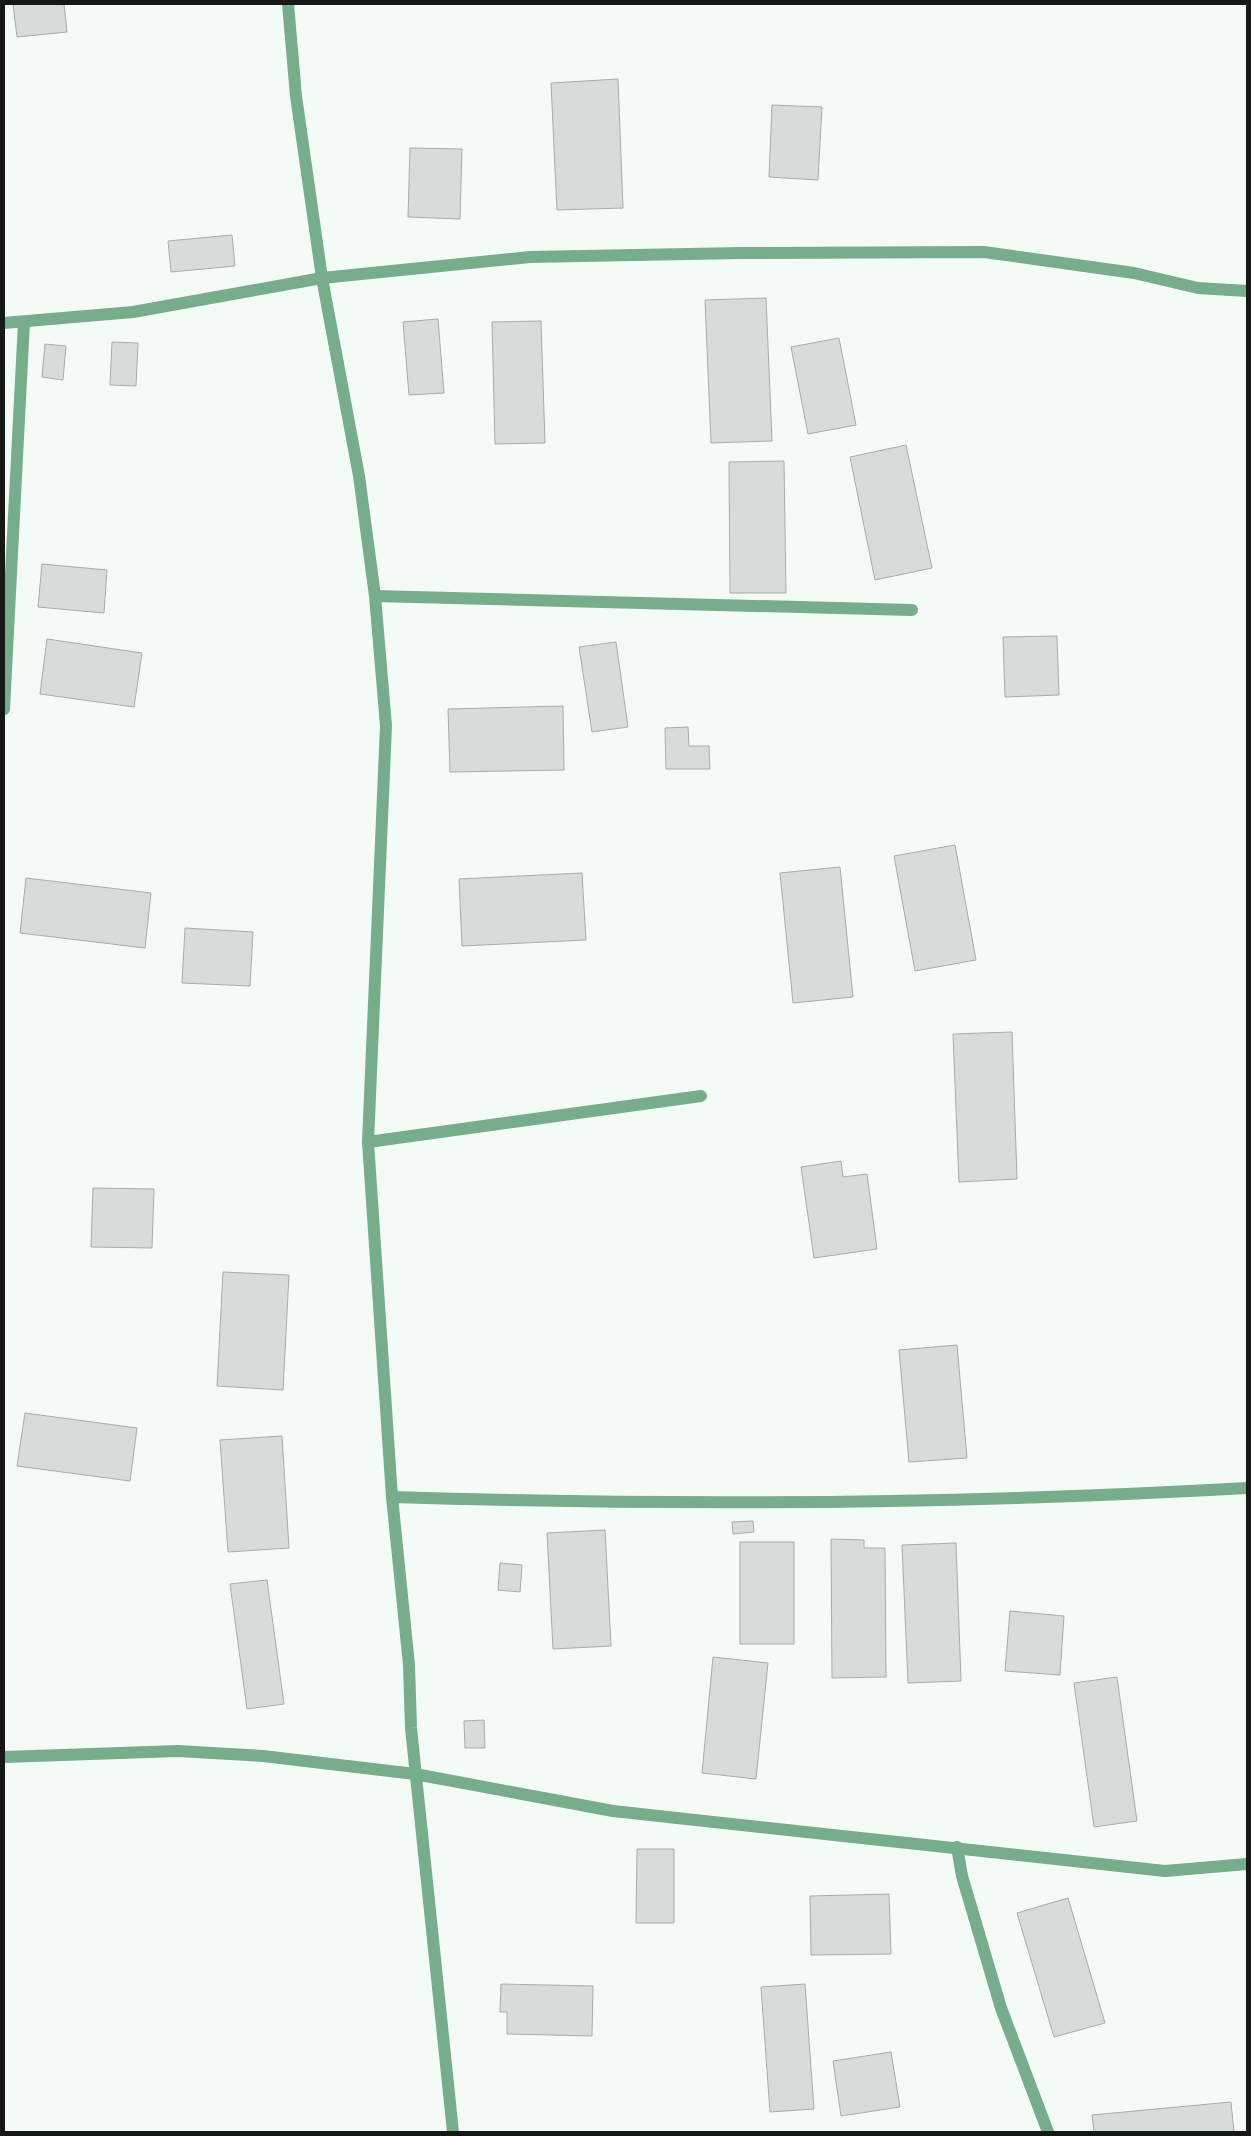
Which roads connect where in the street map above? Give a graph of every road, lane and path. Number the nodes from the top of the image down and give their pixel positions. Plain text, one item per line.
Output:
1 (288, 4) edge
2 (322, 278) junction
3 (1247, 291) edge
4 (24, 322) junction
5 (4, 323) edge
6 (376, 596) junction
7 (912, 610) dead end
8 (4, 708) edge
9 (701, 1096) dead end
10 (368, 1142) junction
11 (1247, 1488) edge
12 (392, 1497) junction
13 (4, 1757) edge
14 (415, 1774) junction
15 (957, 1847) junction
16 (1247, 1864) edge
17 (453, 2132) edge
18 (1048, 2132) edge

1 - 2 street
2 - 3 street
2 - 4 street
2 - 6 street
4 - 5 street
4 - 8 street
6 - 7 street
6 - 10 street
9 - 10 street
10 - 12 street
11 - 12 street
12 - 14 street
13 - 14 street
14 - 15 street
14 - 17 street
15 - 16 street
15 - 18 street

